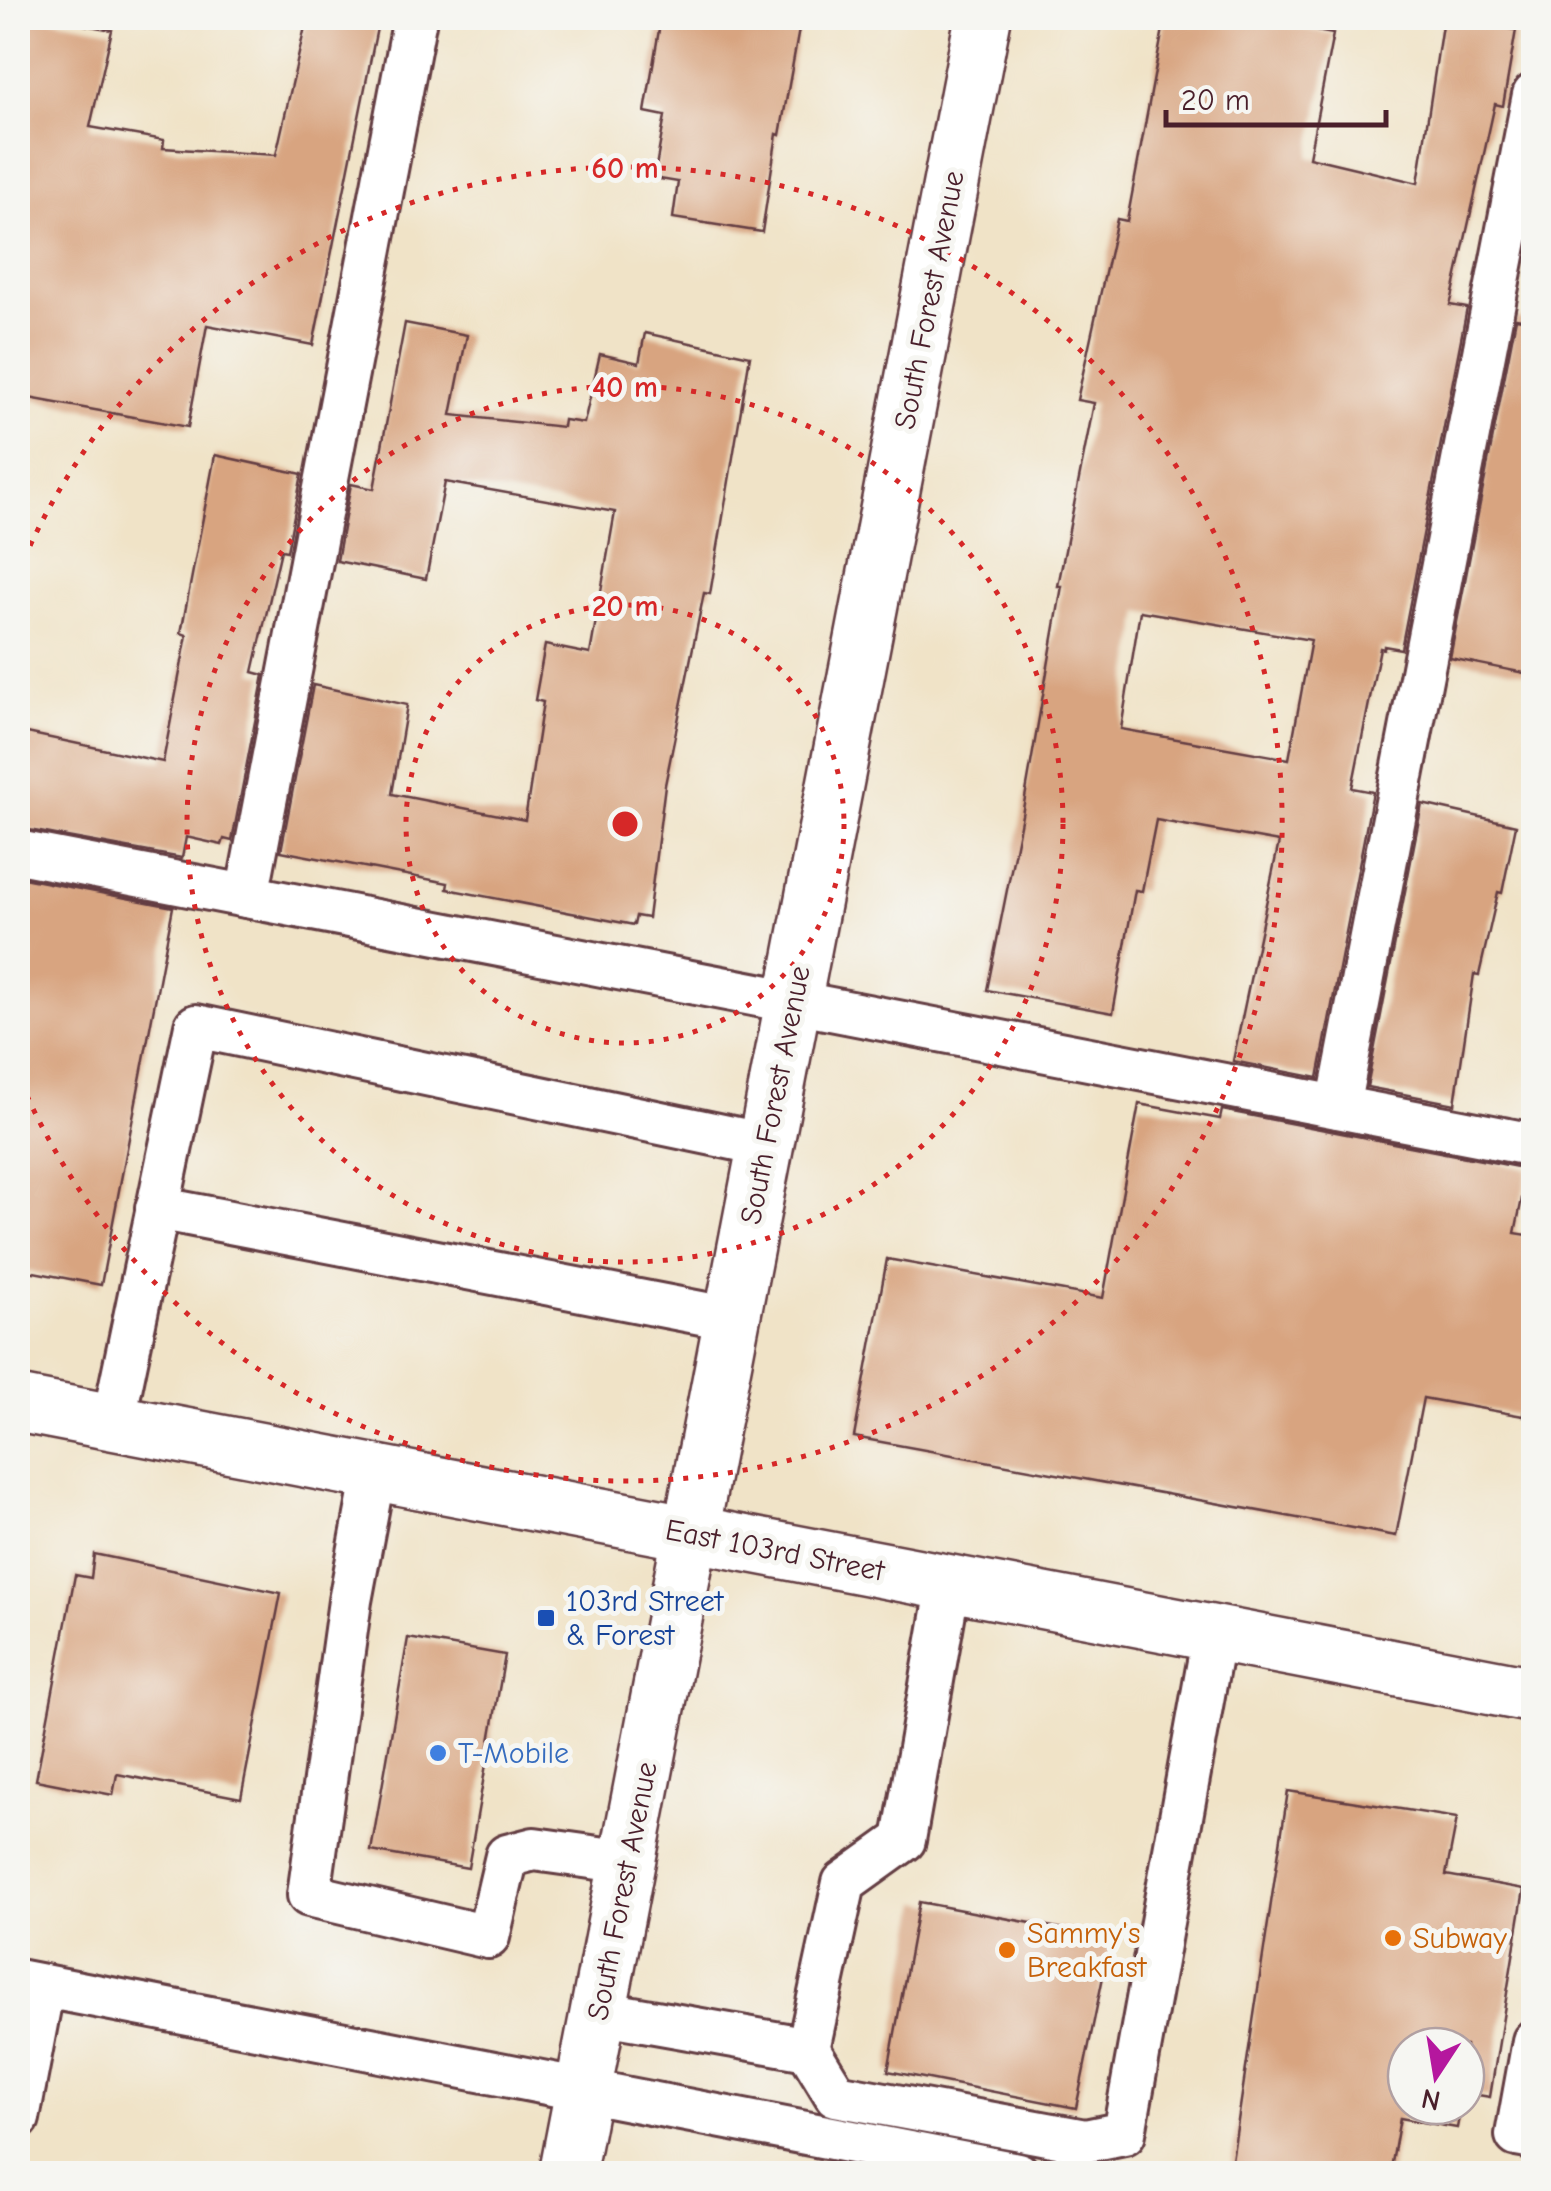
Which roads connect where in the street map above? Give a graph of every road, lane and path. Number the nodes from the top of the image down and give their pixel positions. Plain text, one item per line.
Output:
1 (414, 18) edge
2 (983, 18) edge
3 (1534, 95) edge
4 (18, 852) edge
5 (247, 896) junction
6 (793, 1002) junction
7 (1338, 1107) junction
8 (766, 1145) junction
9 (1534, 1145) edge
10 (157, 1208) junction
11 (732, 1319) junction
12 (18, 1404) edge
13 (112, 1422) junction
14 (374, 1473) junction
15 (691, 1534) junction
16 (949, 1583) junction
17 (1214, 1634) junction
18 (1534, 1695) edge
19 (627, 1862) junction
20 (30, 1984) edge
21 (599, 2012) junction
22 (1534, 2041) edge
23 (808, 2050) junction
24 (583, 2090) junction
25 (18, 2118) edge
26 (1534, 2138) edge
27 (567, 2174) edge
28 (1018, 2174) edge

1 - 5 lane
2 - 6 street, South Forest Avenue
3 - 7 lane
4 - 5 lane
5 - 6 lane
6 - 7 lane
6 - 8 street, South Forest Avenue
7 - 9 lane
8 - 10 lane
8 - 11 street, South Forest Avenue
10 - 11 lane
10 - 13 lane
11 - 15 street, South Forest Avenue
12 - 13 street, East 103rd Street
13 - 14 street, East 103rd Street
14 - 15 street, East 103rd Street
14 - 19 lane
15 - 16 street, East 103rd Street
15 - 19 street, South Forest Avenue
16 - 17 street, East 103rd Street
16 - 23 lane
17 - 18 street, East 103rd Street
17 - 23 lane
19 - 21 street, South Forest Avenue
20 - 24 lane
20 - 25 lane
21 - 23 lane
21 - 24 street, South Forest Avenue
22 - 26 lane
24 - 27 street, South Forest Avenue
24 - 28 lane

